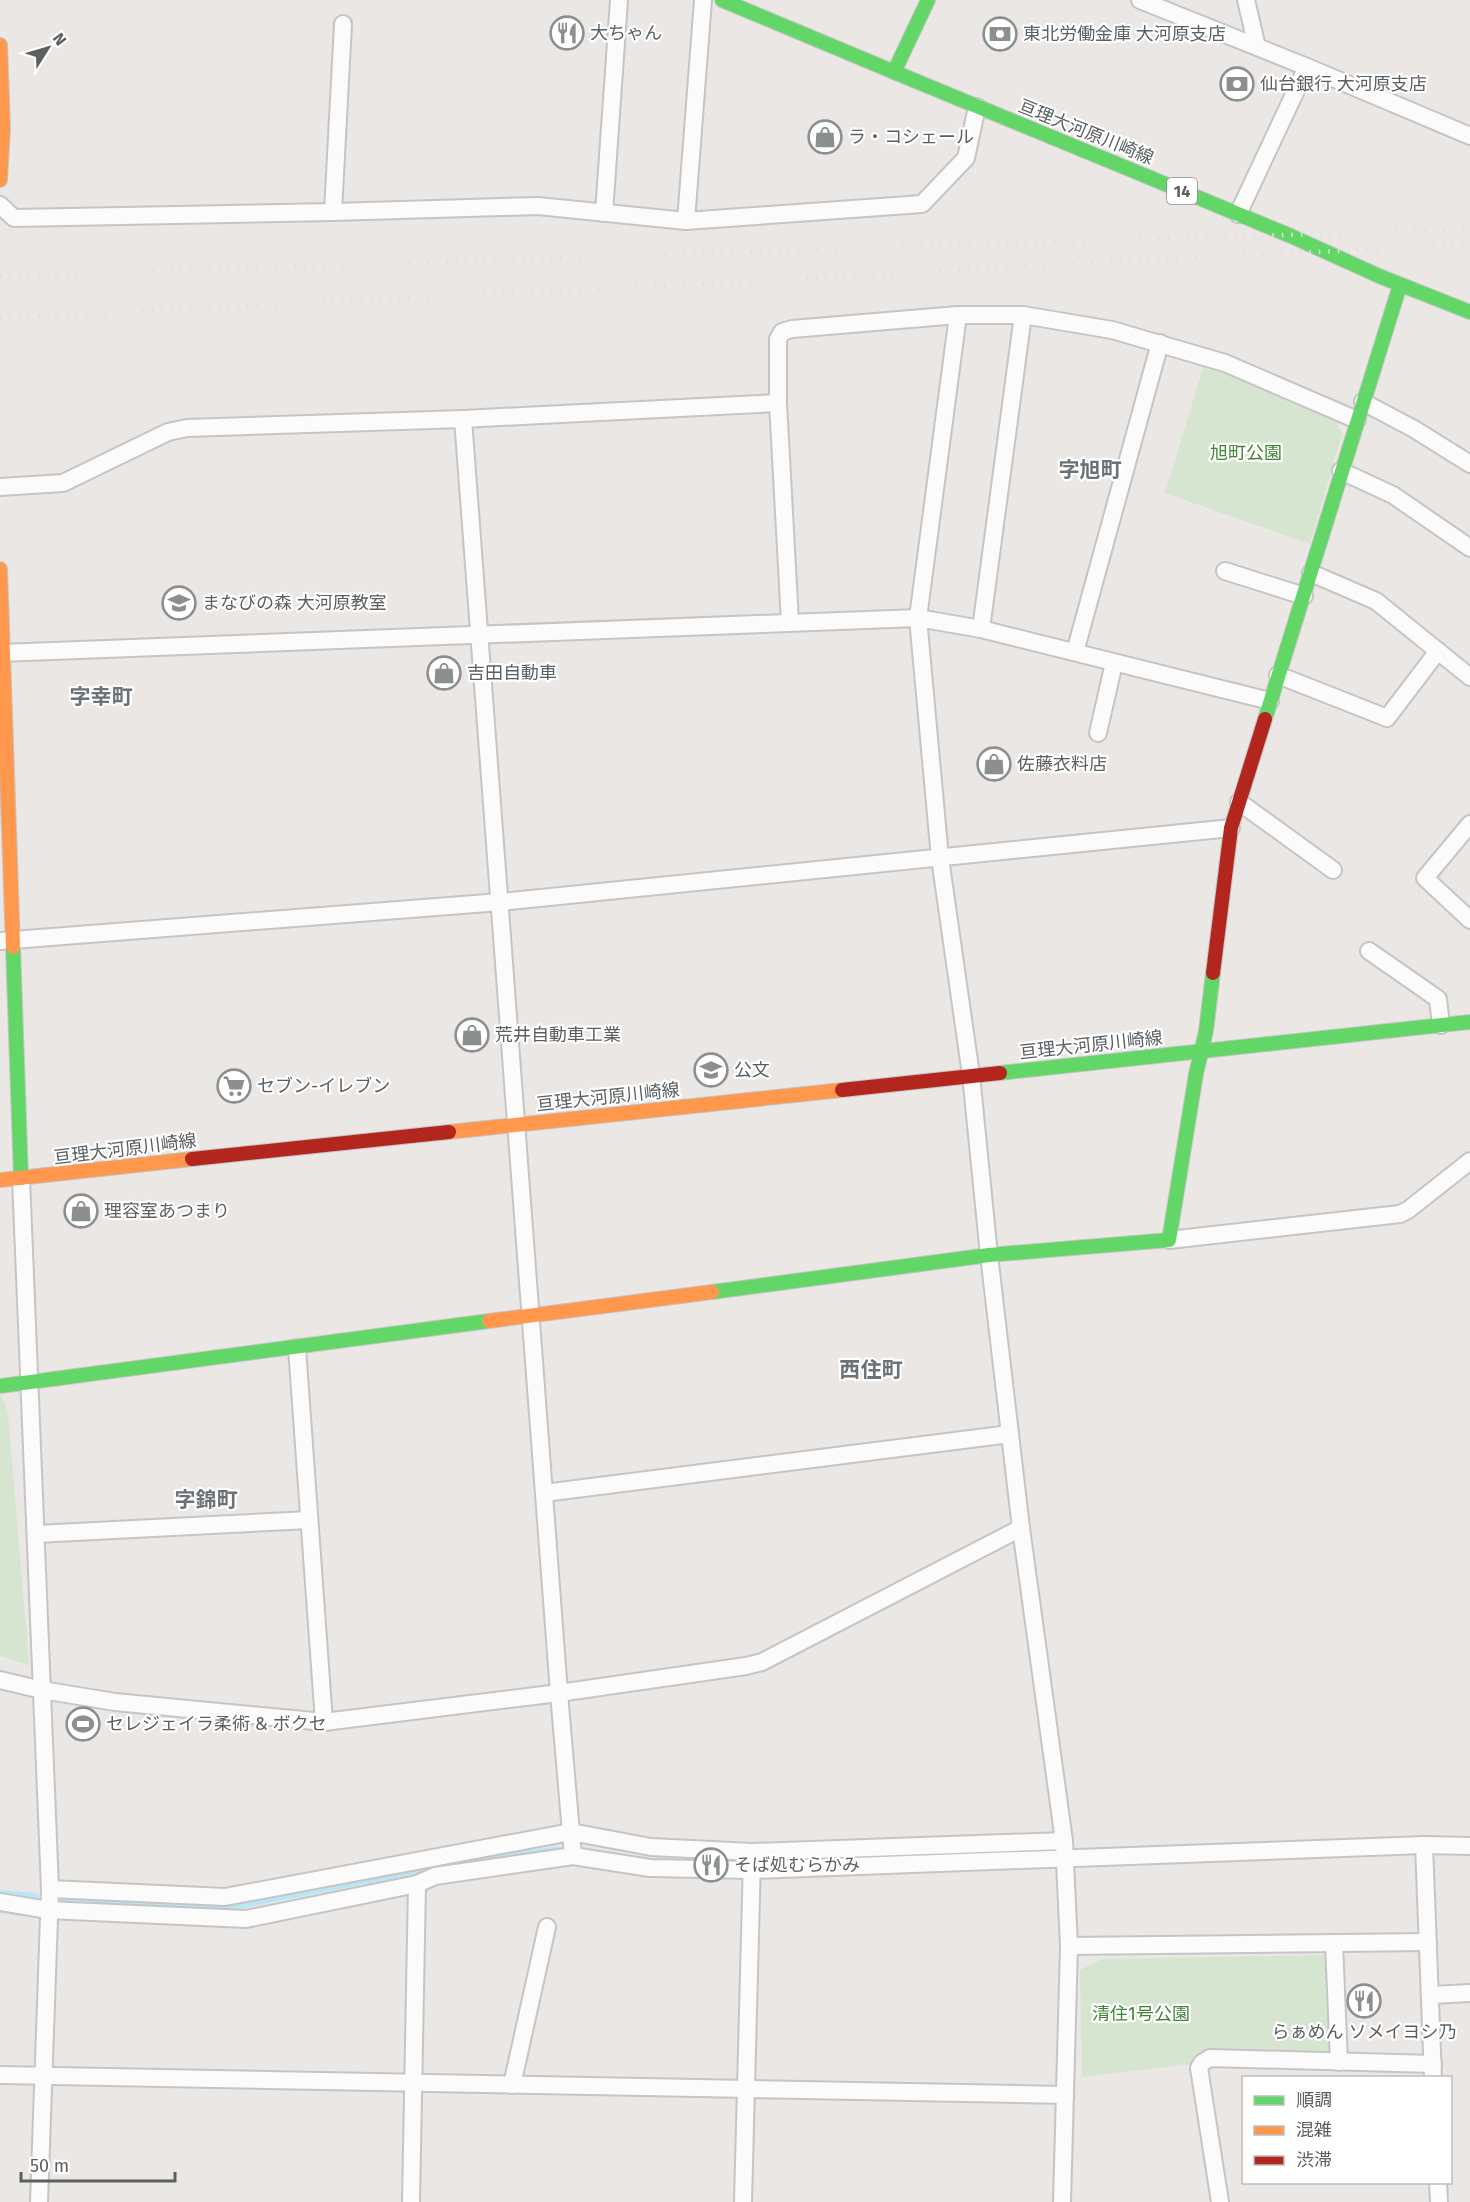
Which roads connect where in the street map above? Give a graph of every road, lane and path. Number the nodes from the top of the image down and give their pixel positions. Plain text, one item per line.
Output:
1 (619, 0) edge
2 (703, 0) edge
3 (722, 0) edge
4 (928, 0) edge
5 (1140, 0) edge
6 (1246, 0) edge
7 (343, 24) dead end
8 (0, 45) edge
9 (1257, 47) junction
10 (1307, 67) junction
11 (894, 72) junction
12 (1, 84) edge
13 (977, 107) junction
14 (1470, 136) edge
15 (0, 180) edge
16 (0, 205) edge
17 (333, 212) junction
18 (604, 213) junction
19 (1238, 214) junction
20 (686, 221) junction
21 (1400, 285) junction
22 (1470, 312) edge
23 (958, 315) junction
24 (1023, 315) junction
25 (1160, 343) junction
26 (1363, 402) junction
27 (778, 404) junction
28 (463, 419) junction
29 (1357, 420) junction
30 (1470, 464) edge
31 (1341, 471) junction
32 (0, 487) edge
33 (1470, 548) edge
34 (0, 569) edge
35 (1225, 571) dead end
36 (1311, 573) junction
37 (1304, 596) junction
38 (918, 618) junction
39 (790, 622) junction
40 (981, 629) junction
41 (479, 634) junction
42 (1438, 651) junction
43 (1075, 652) junction
44 (2, 653) edge
45 (1114, 663) junction
46 (1278, 675) junction
47 (1470, 677) edge
48 (1270, 701) junction
49 (1098, 734) dead end
50 (1239, 802) junction
51 (1470, 824) edge
52 (1231, 828) junction
53 (940, 858) junction
54 (1333, 870) dead end
55 (500, 902) junction
56 (1470, 920) edge
57 (7, 941) edge
58 (1369, 951) dead end
59 (1470, 1022) edge
60 (1441, 1025) junction
61 (1201, 1052) junction
62 (970, 1075) junction
63 (518, 1125) junction
64 (1470, 1161) edge
65 (21, 1178) junction
66 (0, 1180) edge
67 (1169, 1240) junction
68 (988, 1255) junction
69 (530, 1316) junction
70 (297, 1348) junction
71 (31, 1384) junction
72 (0, 1386) edge
73 (1010, 1434) junction
74 (544, 1493) junction
75 (309, 1520) junction
76 (1021, 1528) junction
77 (36, 1534) junction
78 (0, 1680) edge
79 (42, 1690) junction
80 (559, 1693) junction
81 (324, 1722) junction
82 (571, 1832) junction
83 (1064, 1841) junction
84 (1424, 1845) junction
85 (1470, 1846) edge
86 (753, 1852) junction
87 (573, 1856) junction
88 (1065, 1860) junction
89 (752, 1870) junction
90 (417, 1884) junction
91 (50, 1888) junction
92 (0, 1902) edge
93 (48, 1910) junction
94 (547, 1927) dead end
95 (1428, 1942) junction
96 (1334, 1943) junction
97 (1069, 1946) junction
98 (1470, 1993) edge
99 (1431, 1995) junction
100 (1339, 2062) junction
101 (1433, 2071) edge
102 (0, 2075) edge
103 (43, 2076) junction
104 (413, 2083) junction
105 (512, 2085) junction
106 (746, 2089) junction
107 (1065, 2095) junction
108 (1438, 2184) edge
109 (39, 2202) edge
110 (411, 2202) edge
111 (743, 2202) edge
112 (1062, 2202) edge
113 (1220, 2202) edge
114 (1439, 2202) edge

1 - 18 street
2 - 20 street
3 - 11 street, 亘理大河原川崎線
4 - 11 street
5 - 9 street
6 - 9 street
7 - 17 street
8 - 12 street
9 - 10 street
10 - 14 street
10 - 19 street
11 - 13 street, 亘理大河原川崎線 / 14
12 - 15 street
13 - 19 street, 亘理大河原川崎線 / 14
13 - 20 street
16 - 17 street
17 - 18 street
18 - 20 street
19 - 21 street, 亘理大河原川崎線 / 14
21 - 22 street, 亘理大河原川崎線 / 14
21 - 26 street
23 - 24 street
23 - 27 street
23 - 38 street
24 - 25 street
24 - 40 street
25 - 29 street
25 - 43 street
26 - 29 street
26 - 30 street
27 - 28 street
27 - 39 street
28 - 32 street
28 - 41 street
29 - 31 street
31 - 33 street
31 - 36 street
34 - 44 street
35 - 37 street
36 - 37 street
36 - 42 street
37 - 46 street
38 - 39 street
38 - 40 street
38 - 53 street
39 - 41 street
40 - 43 street
41 - 44 street
41 - 55 street
42 - 46 street
42 - 47 street
43 - 45 street
44 - 57 street
45 - 48 street
45 - 49 street
46 - 48 street
48 - 50 street
50 - 52 street
50 - 54 street
51 - 56 street
52 - 53 street
52 - 61 street
53 - 55 street
53 - 62 street
55 - 57 street
55 - 63 street
57 - 65 street
58 - 60 street
59 - 60 street, 亘理大河原川崎線
60 - 61 street, 亘理大河原川崎線
61 - 62 street, 亘理大河原川崎線
61 - 67 street
62 - 63 street, 亘理大河原川崎線
62 - 68 street
63 - 65 street, 亘理大河原川崎線
63 - 69 street
64 - 67 street
65 - 66 street, 亘理大河原川崎線
65 - 71 street
67 - 68 street
68 - 69 street
68 - 73 street
69 - 70 street
69 - 74 street
70 - 71 street
70 - 75 street
71 - 72 street
71 - 77 street
73 - 74 street
73 - 76 street
74 - 80 street
75 - 77 street
75 - 81 street
76 - 80 street
76 - 83 street
77 - 79 street
78 - 79 street
79 - 81 street
79 - 91 street
80 - 81 street
80 - 82 street
82 - 86 street
82 - 87 street
82 - 91 street
83 - 86 street
83 - 88 street
84 - 85 street
84 - 88 street
84 - 95 street
86 - 89 street
87 - 89 street
87 - 90 street
88 - 89 street
88 - 97 street
89 - 106 street
90 - 93 street
90 - 104 street
91 - 93 street
92 - 93 street
93 - 103 street
94 - 105 street
95 - 96 street
95 - 99 street
96 - 97 street
96 - 100 street
97 - 107 street
98 - 99 street
99 - 101 street
100 - 101 street
100 - 113 street
102 - 103 street
103 - 104 street
103 - 109 street
104 - 105 street
104 - 110 street
105 - 106 street
106 - 107 street
106 - 111 street
107 - 112 street
108 - 114 street

